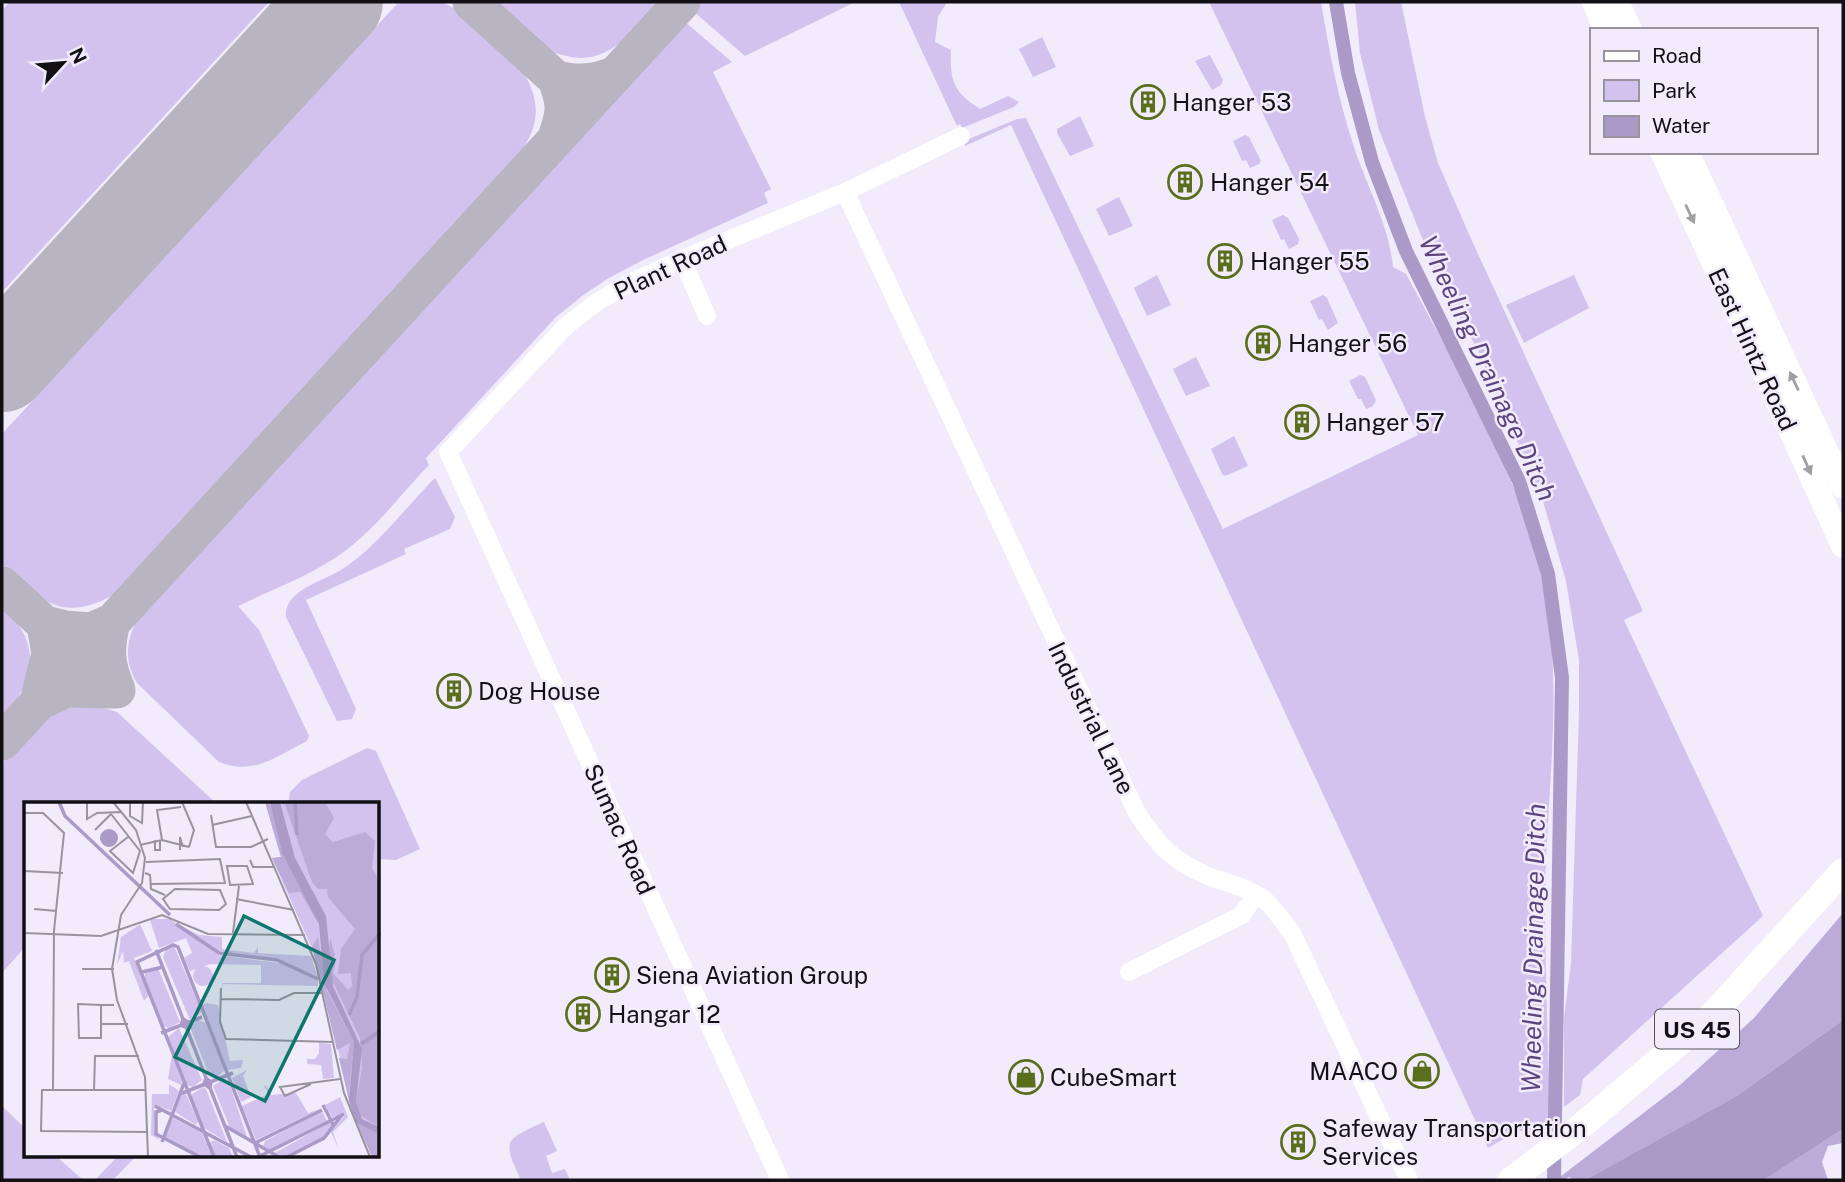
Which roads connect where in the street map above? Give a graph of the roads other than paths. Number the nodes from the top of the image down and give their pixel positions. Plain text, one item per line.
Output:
1 (1594, 2) edge
2 (1617, 2) edge
3 (1605, 28) edge
4 (1629, 28) edge
5 (961, 136) dead end
6 (1663, 154) edge
7 (1688, 154) edge
8 (845, 192) junction
9 (682, 259) junction
10 (707, 316) dead end
11 (460, 476) joint
12 (1843, 487) edge
13 (1843, 546) edge
14 (1843, 871) edge
15 (1255, 895) junction
16 (1129, 972) dead end
17 (1521, 1173) edge
18 (780, 1180) edge
19 (1409, 1180) edge

1 - 3 main road
2 - 4 main road
5 - 8 street, Plant Road
6 -> 13 main road, East Hintz Road
12 -> 7 main road, East Hintz Road
8 - 9 street, Plant Road
8 - 15 street, Industrial Lane
9 - 10 street
9 - 11 street, Plant Road
11 - 18 street, Sumac Road
14 - 17 main road, US 45
15 - 16 street
15 - 19 street, Industrial Lane

